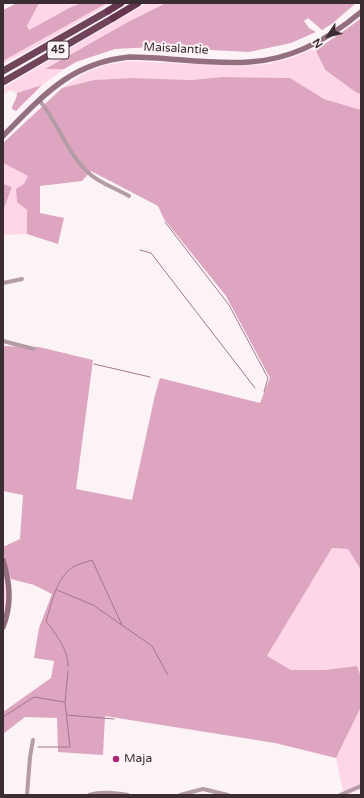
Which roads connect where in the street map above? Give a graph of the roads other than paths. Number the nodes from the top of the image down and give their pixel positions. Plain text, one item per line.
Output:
1 (121, 3) edge
2 (138, 3) edge
3 (361, 12) edge
4 (3, 72) edge
5 (3, 82) edge
6 (40, 100) junction
7 (3, 136) edge
8 (129, 196) dead end
9 (22, 279) dead end
10 (3, 283) edge
11 (3, 341) edge
12 (34, 349) dead end
13 (3, 560) edge
14 (3, 627) edge
15 (33, 740) dead end
16 (361, 786) edge
17 (27, 795) edge
18 (89, 795) edge
19 (128, 795) edge
20 (180, 795) edge
21 (228, 795) edge
22 (340, 795) edge

1 - 4 highway, 45
2 - 5 highway, 45
3 - 6 main road, Maisalantie
6 - 7 main road, Maisalantie
6 - 8 street
9 - 10 street
11 - 12 street
13 - 14 main road
15 - 17 street
16 - 22 street
18 - 19 street
20 - 21 street

